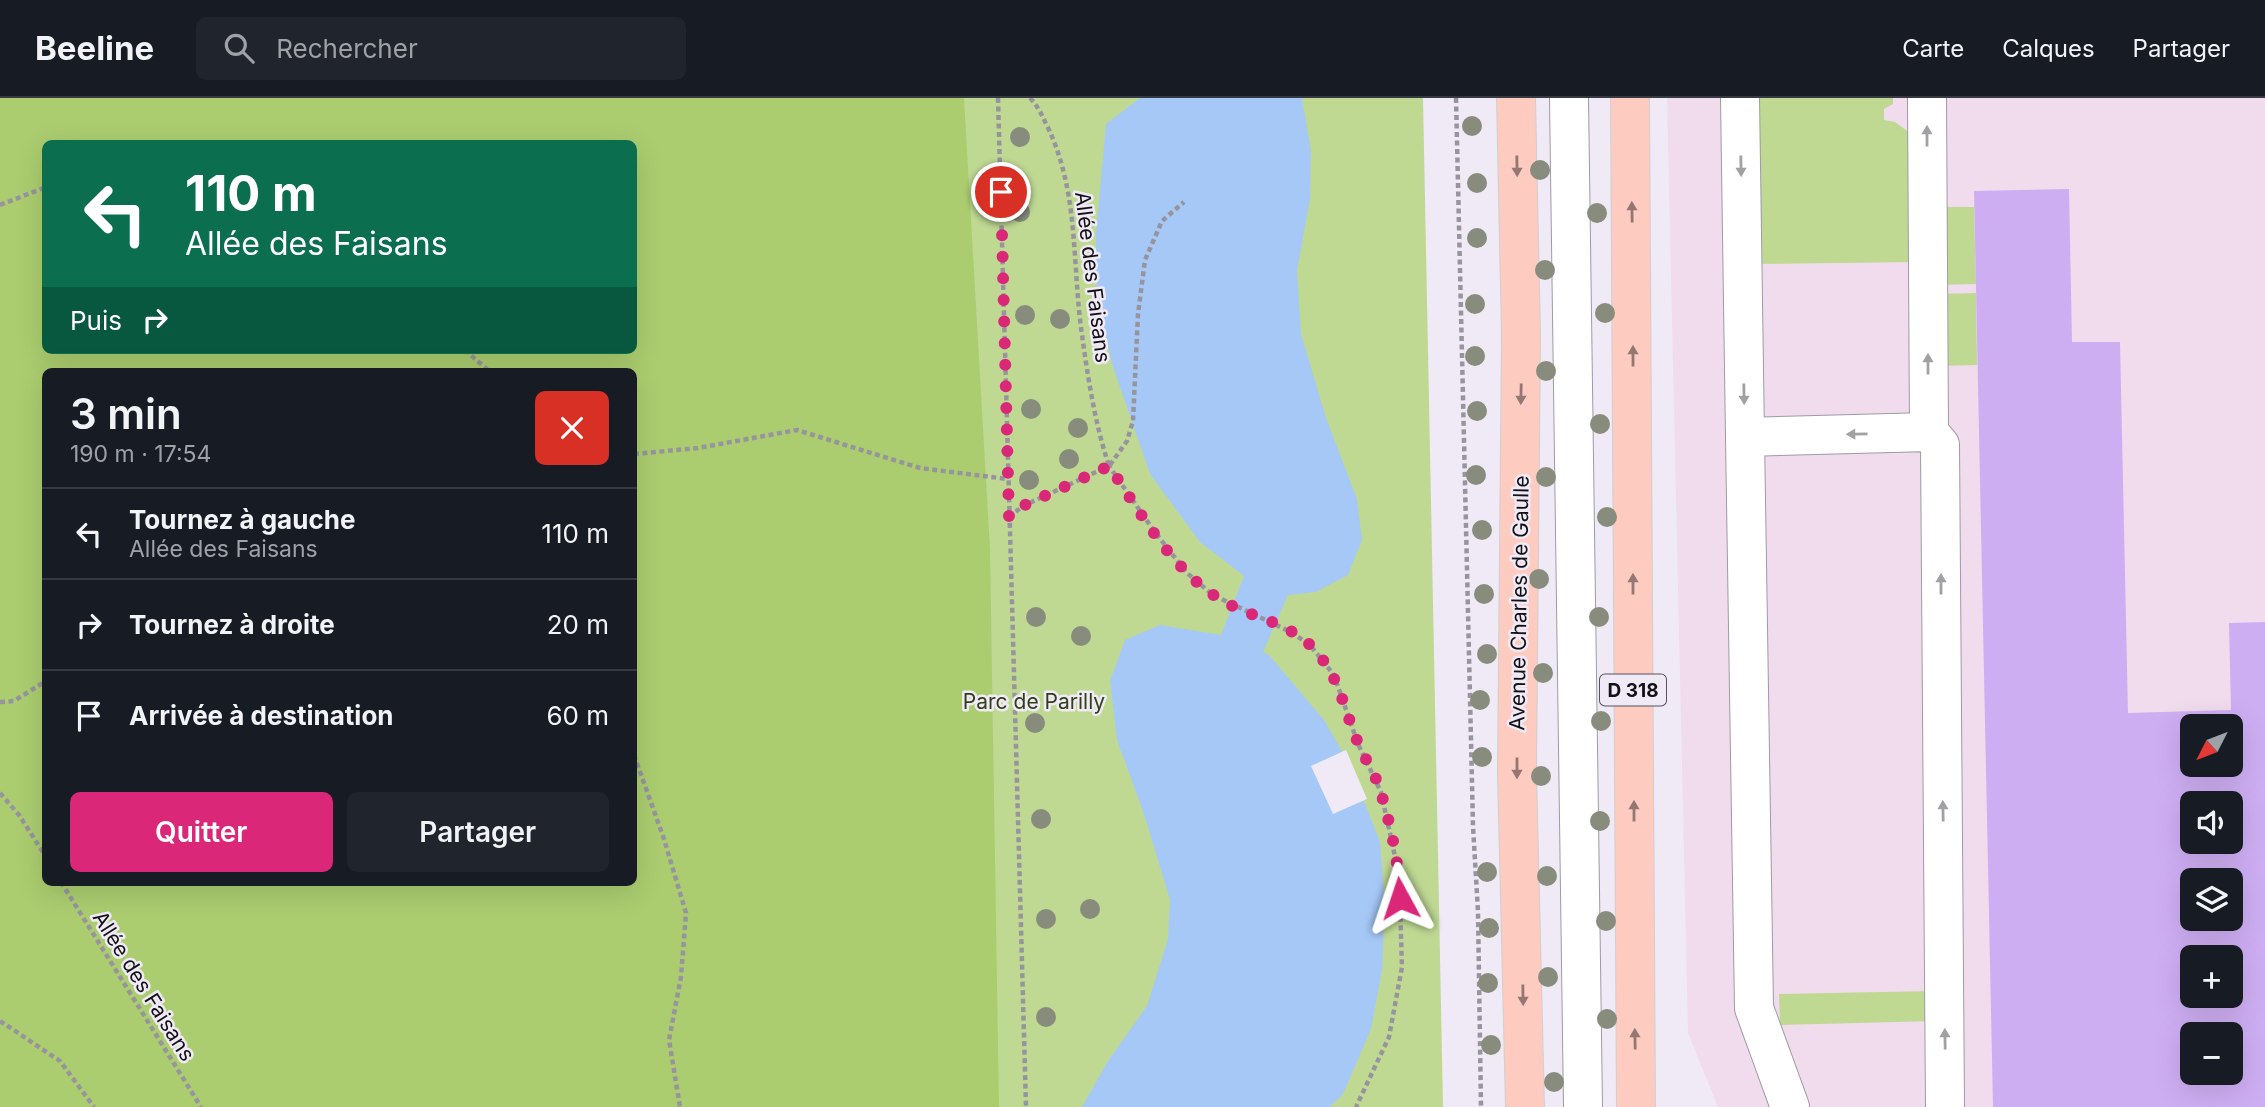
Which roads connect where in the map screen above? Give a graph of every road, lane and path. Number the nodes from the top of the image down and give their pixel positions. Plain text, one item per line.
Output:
1 (998, 98) edge
2 (1030, 98) edge
3 (1456, 98) edge
4 (1516, 98) edge
5 (1569, 98) edge
6 (1630, 98) edge
7 (1740, 98) edge
8 (1927, 98) edge
9 (42, 189) edge
10 (1184, 202) dead end
11 (0, 205) edge
12 (470, 354) edge
13 (486, 368) edge
14 (1929, 432) junction
15 (1745, 437) junction
16 (637, 454) edge
17 (1109, 466) junction
18 (1007, 480) junction
19 (1009, 517) junction
20 (42, 684) edge
21 (0, 702) edge
22 (637, 763) edge
23 (0, 793) edge
24 (42, 852) edge
25 (63, 886) edge
26 (0, 1021) edge
27 (94, 1107) edge
28 (201, 1107) edge
29 (680, 1107) edge
30 (1026, 1107) edge
31 (1356, 1107) edge
32 (1481, 1107) edge
33 (1525, 1107) edge
34 (1583, 1107) edge
35 (1636, 1107) edge
36 (1790, 1107) edge
37 (1945, 1107) edge

1 - 18 path
2 - 17 path, Allée des Faisans
3 - 32 path
4 -> 33 main road, Avenue Charles de Gaulle
5 - 34 lane
35 -> 6 main road, D 318
7 -> 15 lane
14 -> 8 lane
9 - 11 path
10 - 17 path
12 - 13 path
14 -> 15 lane
37 -> 14 lane
15 - 36 lane
16 - 18 path
17 - 19 path
17 - 31 path, Allée des Faisans
18 - 19 path
19 - 30 path
20 - 21 path
22 - 29 path
23 - 24 path
25 - 28 path, Allée des Faisans
26 - 27 path

